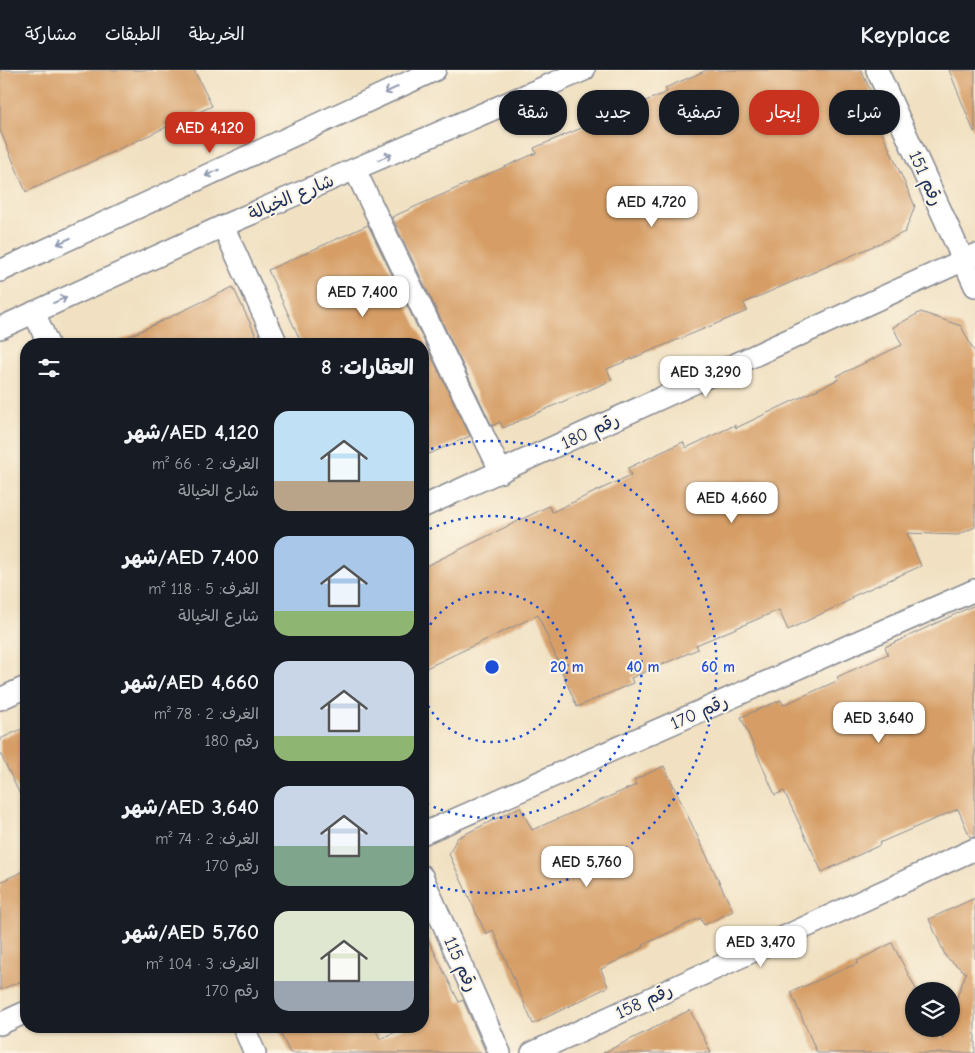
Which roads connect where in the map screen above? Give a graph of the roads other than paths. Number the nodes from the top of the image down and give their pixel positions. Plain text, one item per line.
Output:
1 (584, 70) edge
2 (877, 70) edge
3 (422, 73) edge
4 (355, 170) junction
5 (223, 226) junction
6 (969, 258) edge
7 (0, 271) edge
8 (975, 286) edge
9 (34, 312) junction
10 (0, 328) edge
11 (45, 338) edge
12 (274, 338) edge
13 (501, 472) junction
14 (429, 504) edge
15 (975, 590) edge
16 (20, 691) edge
17 (0, 699) edge
18 (429, 831) edge
19 (975, 849) edge
20 (429, 892) edge
21 (20, 1015) edge
22 (0, 1024) edge
23 (246, 1033) edge
24 (255, 1053) edge
25 (500, 1053) edge
26 (532, 1053) edge

4 -> 1 street, شارع الخيالة
2 - 6 street, رقم 151
3 -> 7 street
4 - 5 street, شارع الخيالة
4 - 13 street
9 -> 5 street, شارع الخيالة
5 - 12 street
6 - 8 street, رقم 151
6 - 13 street, رقم 180
9 - 10 street, شارع الخيالة
9 - 11 street
13 - 14 street, رقم 180
15 - 18 street, رقم 170
16 - 17 street
19 - 26 street, رقم 158
20 - 25 street, رقم 115
21 - 22 street
23 - 24 street

